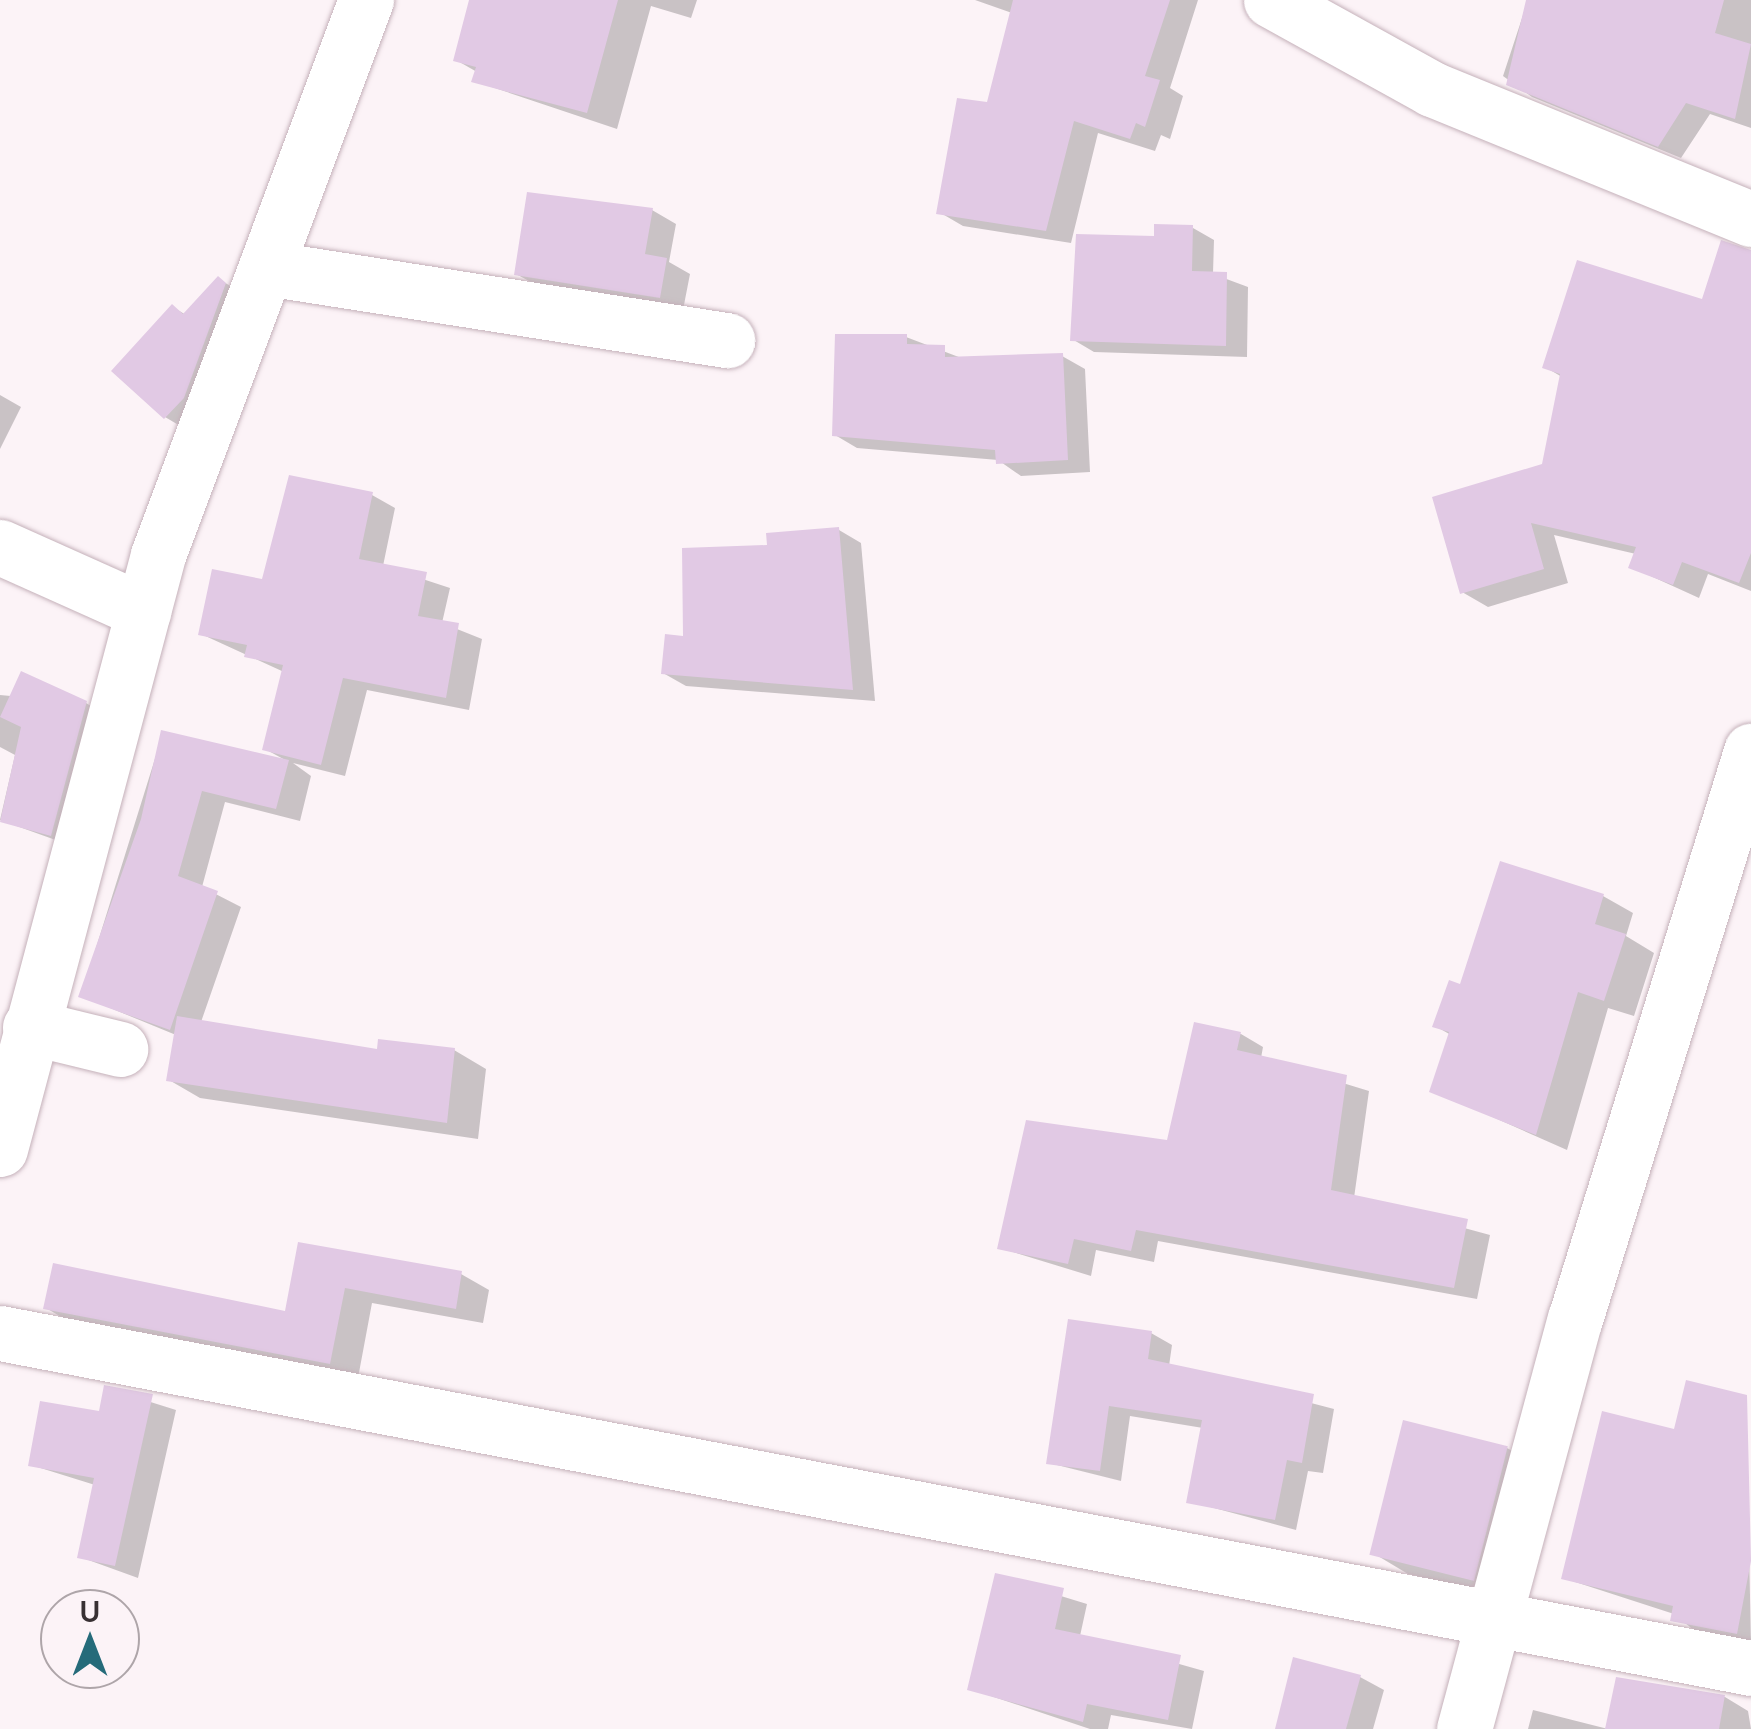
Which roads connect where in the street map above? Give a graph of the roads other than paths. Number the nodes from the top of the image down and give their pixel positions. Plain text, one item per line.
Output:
1 (366, 0) edge
2 (1272, 0) edge
3 (1751, 219) edge
4 (266, 268) junction
5 (727, 340) dead end
6 (0, 546) edge
7 (143, 611) junction
8 (1751, 751) edge
9 (30, 1027) junction
10 (120, 1049) dead end
11 (0, 1148) edge
12 (0, 1332) edge
13 (1493, 1621) junction
14 (1751, 1668) edge
15 (1464, 1729) edge

1 - 4 street
2 - 3 street
4 - 5 street
4 - 7 street
6 - 7 street
7 - 9 street
8 - 13 street
9 - 10 street
9 - 11 street
12 - 13 street
13 - 14 street
13 - 15 street

